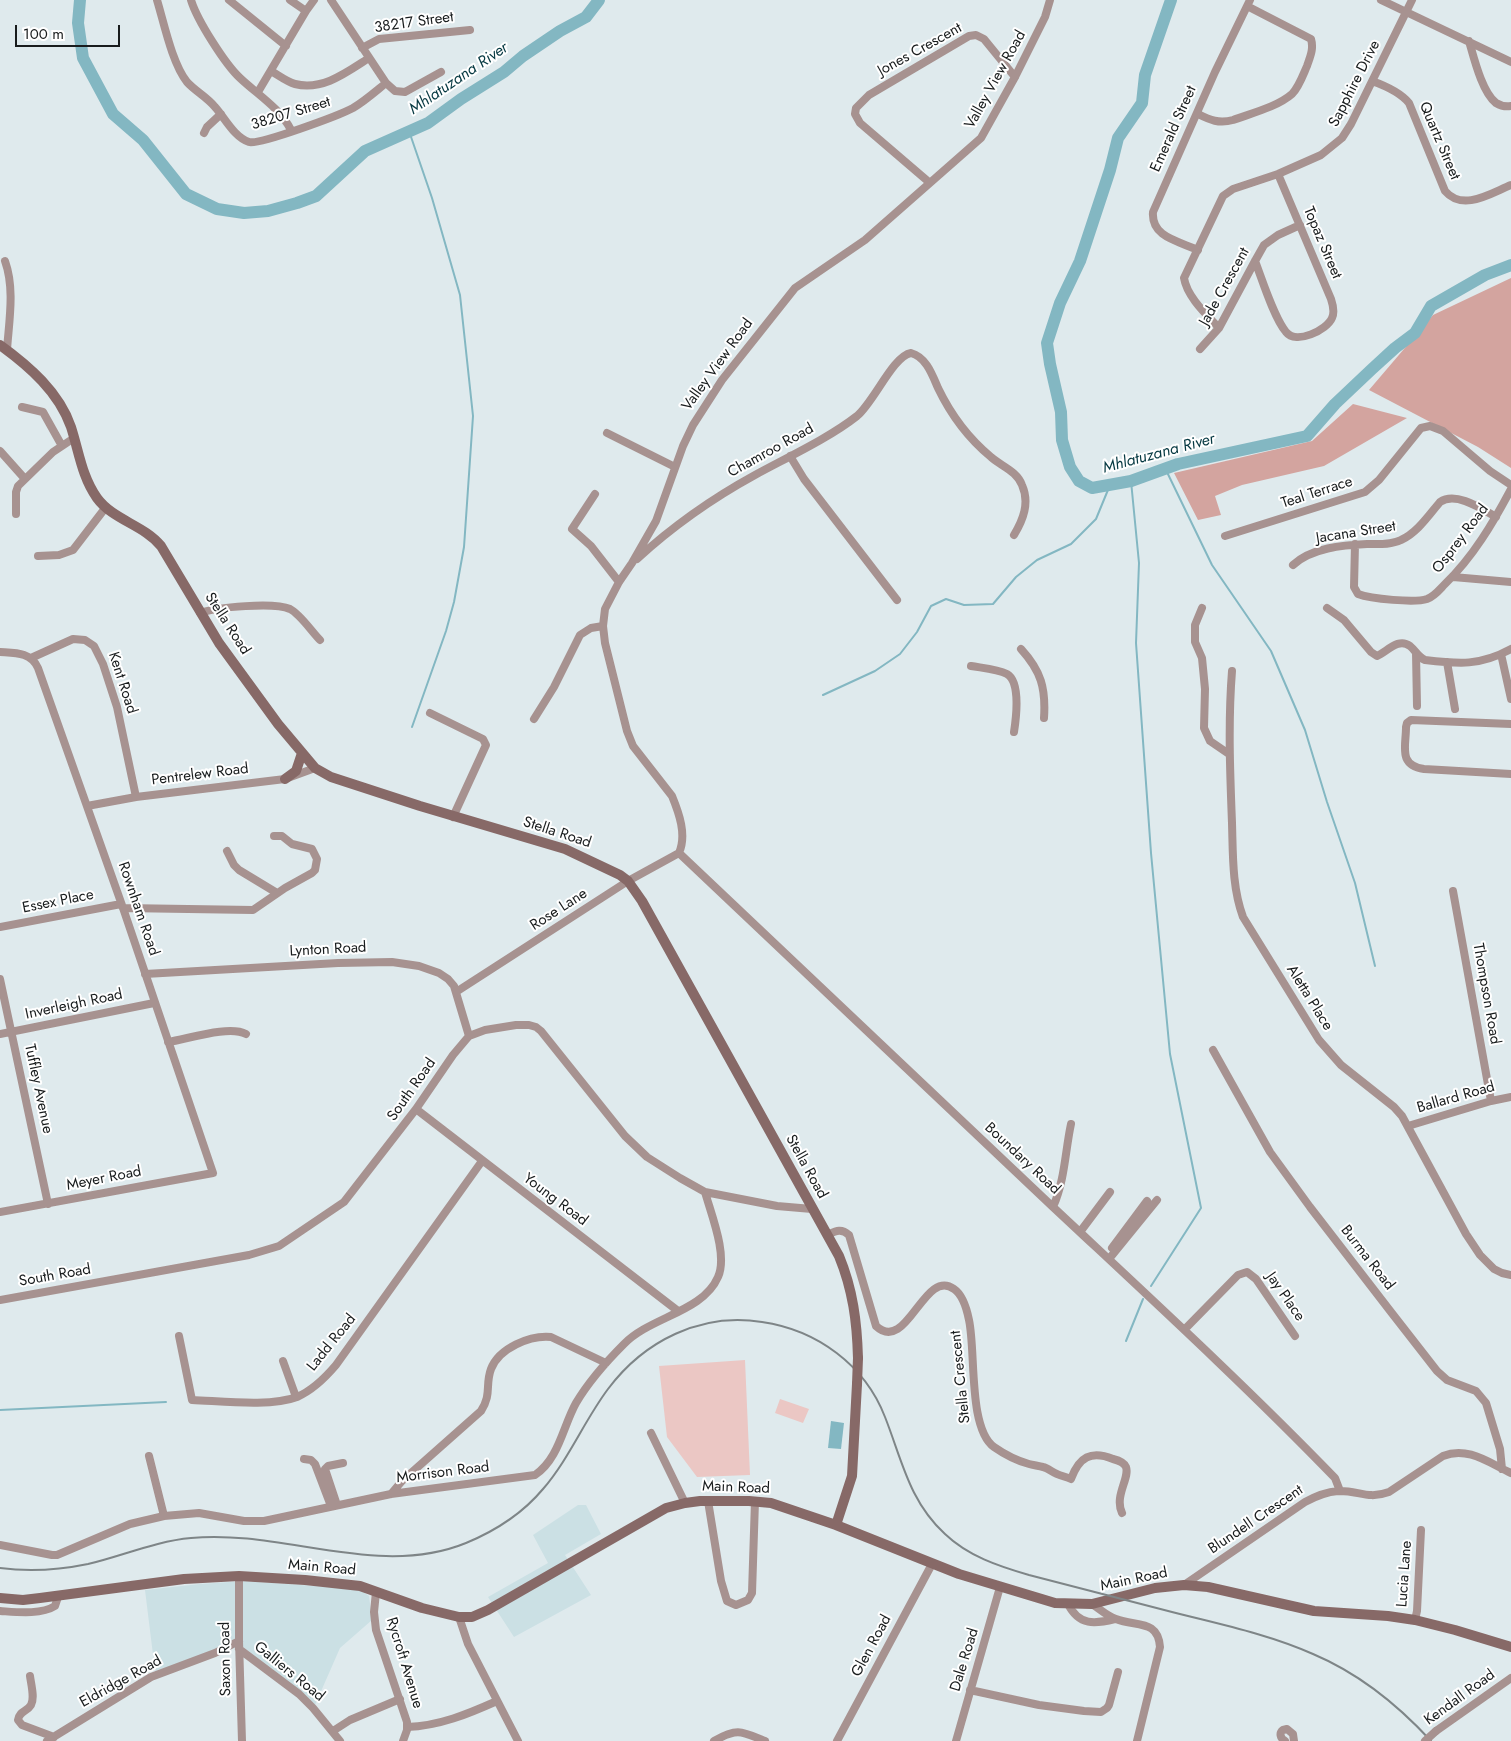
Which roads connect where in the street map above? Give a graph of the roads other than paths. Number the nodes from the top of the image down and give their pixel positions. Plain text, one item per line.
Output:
1 (157, 0) edge
2 (191, 0) edge
3 (229, 0) edge
4 (290, 0) edge
5 (314, 0) edge
6 (331, 0) edge
7 (1050, 0) edge
8 (1382, 0) edge
9 (1412, 0) edge
10 (1248, 3) edge
11 (306, 11) junction
12 (1407, 12) junction
13 (470, 30) dead end
14 (1468, 41) junction
15 (286, 46) junction
16 (362, 48) junction
17 (369, 58) junction
18 (1511, 62) edge
19 (271, 71) junction
20 (441, 72) dead end
21 (1015, 77) junction
22 (1372, 81) junction
23 (386, 83) junction
24 (258, 92) junction
25 (1511, 106) edge
26 (221, 114) junction
27 (1198, 114) junction
28 (291, 130) junction
29 (204, 133) dead end
30 (1278, 174) junction
31 (930, 183) junction
32 (1511, 185) edge
33 (1300, 225) junction
34 (1198, 250) junction
35 (5, 261) dead end
36 (1254, 261) junction
37 (1220, 328) junction
38 (4, 347) edge
39 (1200, 349) dead end
40 (22, 407) dead end
41 (607, 433) dead end
42 (74, 438) junction
43 (62, 446) junction
44 (0, 451) edge
45 (790, 456) junction
46 (676, 467) junction
47 (26, 479) junction
48 (1511, 485) edge
49 (1511, 489) edge
50 (594, 494) dead end
51 (106, 507) junction
52 (16, 514) dead end
53 (1496, 517) junction
54 (1014, 536) dead end
55 (1225, 536) dead end
56 (1355, 544) junction
57 (38, 556) dead end
58 (632, 563) junction
59 (1293, 565) dead end
60 (1452, 577) junction
61 (619, 582) junction
62 (1511, 582) edge
63 (896, 600) dead end
64 (1202, 608) dead end
65 (1327, 608) dead end
66 (200, 613) junction
67 (603, 626) junction
68 (320, 640) dead end
69 (1021, 648) dead end
70 (1511, 649) edge
71 (0, 652) edge
72 (1416, 653) junction
73 (1501, 654) junction
74 (30, 658) junction
75 (1447, 662) junction
76 (971, 666) dead end
77 (1232, 671) dead end
78 (1511, 699) edge
79 (1416, 706) dead end
80 (1456, 709) dead end
81 (430, 713) dead end
82 (534, 718) dead end
83 (1044, 718) dead end
84 (1511, 724) edge
85 (1014, 732) dead end
86 (302, 753) junction
87 (1229, 754) junction
88 (315, 768) junction
89 (1511, 774) edge
90 (285, 779) junction
91 (136, 797) junction
92 (87, 806) junction
93 (453, 817) junction
94 (274, 836) dead end
95 (227, 851) dead end
96 (679, 853) junction
97 (628, 881) junction
98 (1453, 891) dead end
99 (277, 893) junction
100 (122, 906) junction
101 (0, 927) edge
102 (145, 974) junction
103 (0, 980) edge
104 (456, 992) junction
105 (154, 1002) junction
106 (11, 1032) junction
107 (0, 1034) edge
108 (246, 1034) dead end
109 (469, 1036) junction
110 (168, 1042) junction
111 (1213, 1050) dead end
112 (1511, 1097) edge
113 (1491, 1101) junction
114 (416, 1109) junction
115 (1071, 1124) dead end
116 (1408, 1126) junction
117 (482, 1161) junction
118 (213, 1173) joint
119 (705, 1192) junction
120 (1110, 1192) dead end
121 (1158, 1200) dead end
122 (1147, 1201) dead end
123 (48, 1204) junction
124 (1053, 1207) junction
125 (812, 1209) junction
126 (0, 1212) edge
127 (1080, 1232) junction
128 (827, 1235) junction
129 (1107, 1257) junction
130 (1511, 1275) edge
131 (0, 1300) edge
132 (678, 1311) junction
133 (1185, 1329) junction
134 (179, 1336) dead end
135 (1296, 1336) dead end
136 (283, 1361) dead end
137 (606, 1362) junction
138 (296, 1397) junction
139 (651, 1432) dead end
140 (149, 1456) dead end
141 (304, 1459) dead end
142 (343, 1463) dead end
143 (1502, 1469) junction
144 (1511, 1473) edge
145 (1340, 1491) junction
146 (391, 1494) junction
147 (708, 1501) junction
148 (755, 1501) junction
149 (685, 1503) junction
150 (334, 1505) junction
151 (1122, 1513) dead end
152 (164, 1516) junction
153 (836, 1525) junction
154 (1421, 1530) dead end
155 (0, 1545) edge
156 (932, 1564) junction
157 (239, 1576) junction
158 (1184, 1585) junction
159 (1000, 1586) junction
160 (376, 1592) junction
161 (58, 1597) junction
162 (0, 1598) edge
163 (1068, 1604) junction
164 (1092, 1604) junction
165 (0, 1611) edge
166 (459, 1617) junction
167 (1115, 1619) junction
168 (1415, 1620) junction
169 (239, 1645) junction
170 (1511, 1647) edge
171 (1118, 1672) dead end
172 (30, 1676) dead end
173 (1511, 1678) edge
174 (970, 1690) junction
175 (400, 1699) junction
176 (497, 1701) junction
177 (407, 1727) junction
178 (332, 1731) junction
179 (51, 1739) edge
180 (242, 1741) edge
181 (340, 1741) edge
182 (403, 1741) edge
183 (518, 1741) edge
184 (714, 1741) edge
185 (765, 1741) edge
186 (837, 1741) edge
187 (956, 1741) edge
188 (1137, 1741) edge
189 (1284, 1741) edge
190 (1294, 1741) edge
191 (1426, 1741) edge

1 - 26 street, 38207 Street
2 - 24 street
3 - 15 street
4 - 11 street
5 - 11 street
6 - 16 street
7 - 21 street, Valley View Road
8 - 12 street
9 - 12 street, Sapphire Drive
10 - 27 street, Emerald Street
10 - 27 street
11 - 15 street
12 - 14 street
12 - 22 street, Sapphire Drive
13 - 16 street, 38217 Street
14 - 18 street
14 - 25 street
15 - 19 street
16 - 17 street
17 - 19 street
17 - 23 street
19 - 24 street
20 - 23 street
21 - 31 street, Valley View Road
21 - 31 street, Jones Crescent
22 - 30 street, Sapphire Drive
22 - 32 street, Quartz Street
23 - 28 street, 38207 Street
24 - 28 street
26 - 28 street, 38207 Street
26 - 29 street
27 - 34 street, Emerald Street
30 - 33 street, Topaz Street
30 - 34 street, Sapphire Drive
31 - 46 street, Valley View Road
33 - 36 street, Jade Crescent
33 - 36 street, Topaz Street
34 - 37 street, Sapphire Drive
35 - 38 street
36 - 37 street, Jade Crescent
37 - 39 street, Jade Crescent
38 - 42 main road, Stella Road
40 - 43 street
41 - 46 street
42 - 43 street
42 - 51 main road, Stella Road
43 - 47 street
44 - 47 street
45 - 54 street, Chamroo Road
45 - 58 street, Chamroo Road
45 - 63 street
46 - 58 street, Valley View Road
47 - 52 street
48 - 55 street, Teal Terrace
49 - 53 street, Osprey Road
50 - 61 street
51 - 57 street
51 - 66 main road, Stella Road
53 - 56 street, Jacana Street
53 - 60 street, Osprey Road
56 - 59 street, Jacana Street
56 - 60 street, Osprey Road
58 - 61 street, Valley View Road
60 - 62 street
61 - 67 street, Valley View Road
64 - 87 street
65 - 72 street
66 - 68 street
66 - 86 main road, Stella Road
67 - 82 street
67 - 96 street, Valley View Road
69 - 83 street
70 - 73 street
71 - 74 street
72 - 75 street
72 - 79 street
73 - 75 street
73 - 78 street
74 - 91 street, Kent Road
74 - 92 street, Rownham Road
75 - 80 street
76 - 85 street
77 - 87 street, Aletta Place
81 - 93 street
84 - 89 street
86 - 88 main road, Stella Road
86 - 90 main road
87 - 116 street, Aletta Place
88 - 90 street, Pentrelew Road
88 - 93 main road, Stella Road
90 - 91 street, Pentrelew Road
91 - 92 street, Pentrelew Road
92 - 100 street, Rownham Road
93 - 97 main road, Stella Road
94 - 99 street, Essex Place
95 - 99 street
96 - 97 street, Rose Lane
96 - 124 street, Boundary Road
97 - 104 street, Rose Lane
97 - 125 main road, Stella Road
98 - 113 street, Thompson Road
99 - 100 street, Essex Place
100 - 101 street, Essex Place
100 - 102 street, Rownham Road
102 - 104 street, Lynton Road
102 - 105 street, Rownham Road
103 - 106 street, Tuffley Avenue
104 - 109 street, Lynton Road
105 - 106 street, Inverleigh Road
105 - 110 street, Rownham Road
106 - 107 street, Inverleigh Road
106 - 123 street, Tuffley Avenue
108 - 110 street
109 - 114 street, South Road
109 - 119 street
110 - 118 street, Rownham Road
111 - 143 street, Burma Road
112 - 113 street, Ballard Road
113 - 116 street, Ballard Road
114 - 117 street, Young Road
114 - 131 street, South Road
115 - 124 street
116 - 130 street, Aletta Place
117 - 132 street, Young Road
117 - 138 street, Ladd Road
118 - 123 street, Meyer Road
119 - 125 street
119 - 132 street, Morrison Road
120 - 127 street
121 - 129 street
122 - 129 street
123 - 126 street, Meyer Road
124 - 127 street, Boundary Road
125 - 128 main road, Stella Road
127 - 129 street, Boundary Road
128 - 151 street, Stella Crescent
128 - 153 main road, Stella Road, bridge
129 - 133 street, Boundary Road
132 - 137 street, Morrison Road
133 - 135 street, Jay Place
133 - 145 street, Boundary Road
134 - 138 street, Ladd Road
136 - 138 street
137 - 146 street, Morrison Road
137 - 146 street
139 - 149 street
140 - 152 street
141 - 150 street
142 - 150 street
143 - 144 street, Blundell Crescent
143 - 145 street, Blundell Crescent
145 - 158 street, Blundell Crescent
146 - 150 street, Morrison Road
147 - 148 main road, Main Road
147 - 148 street
147 - 149 main road, Main Road
148 - 153 main road, Main Road
149 - 166 main road, Main Road
150 - 152 street, Morrison Road
152 - 155 street, Morrison Road
153 - 156 main road, Main Road
154 - 168 street, Lucia Lane
156 - 159 main road, Main Road
156 - 186 street, Glen Road
157 - 160 main road, Main Road
157 - 161 main road, Main Road
157 - 169 street, Saxon Road
158 - 164 main road, Main Road
158 - 168 main road, Main Road
159 - 163 main road, Main Road
159 - 174 street, Dale Road
160 - 166 main road, Main Road
160 - 175 street, Rycroft Avenue
161 - 162 main road, Main Road
161 - 165 street
163 - 164 main road, Main Road
163 - 167 street
164 - 167 street
166 - 176 street
167 - 188 street
168 - 170 main road, Main Road
169 - 178 street, Galliers Road
169 - 179 street, Eldridge Road
169 - 180 street, Saxon Road
171 - 174 street
172 - 179 street
173 - 191 street, Kendall Road, bridge
174 - 187 street, Dale Road
175 - 177 street, Rycroft Avenue
175 - 178 street
176 - 177 street
176 - 183 street
177 - 182 street, Rycroft Avenue
178 - 181 street, Galliers Road
184 - 185 street
189 - 190 street

